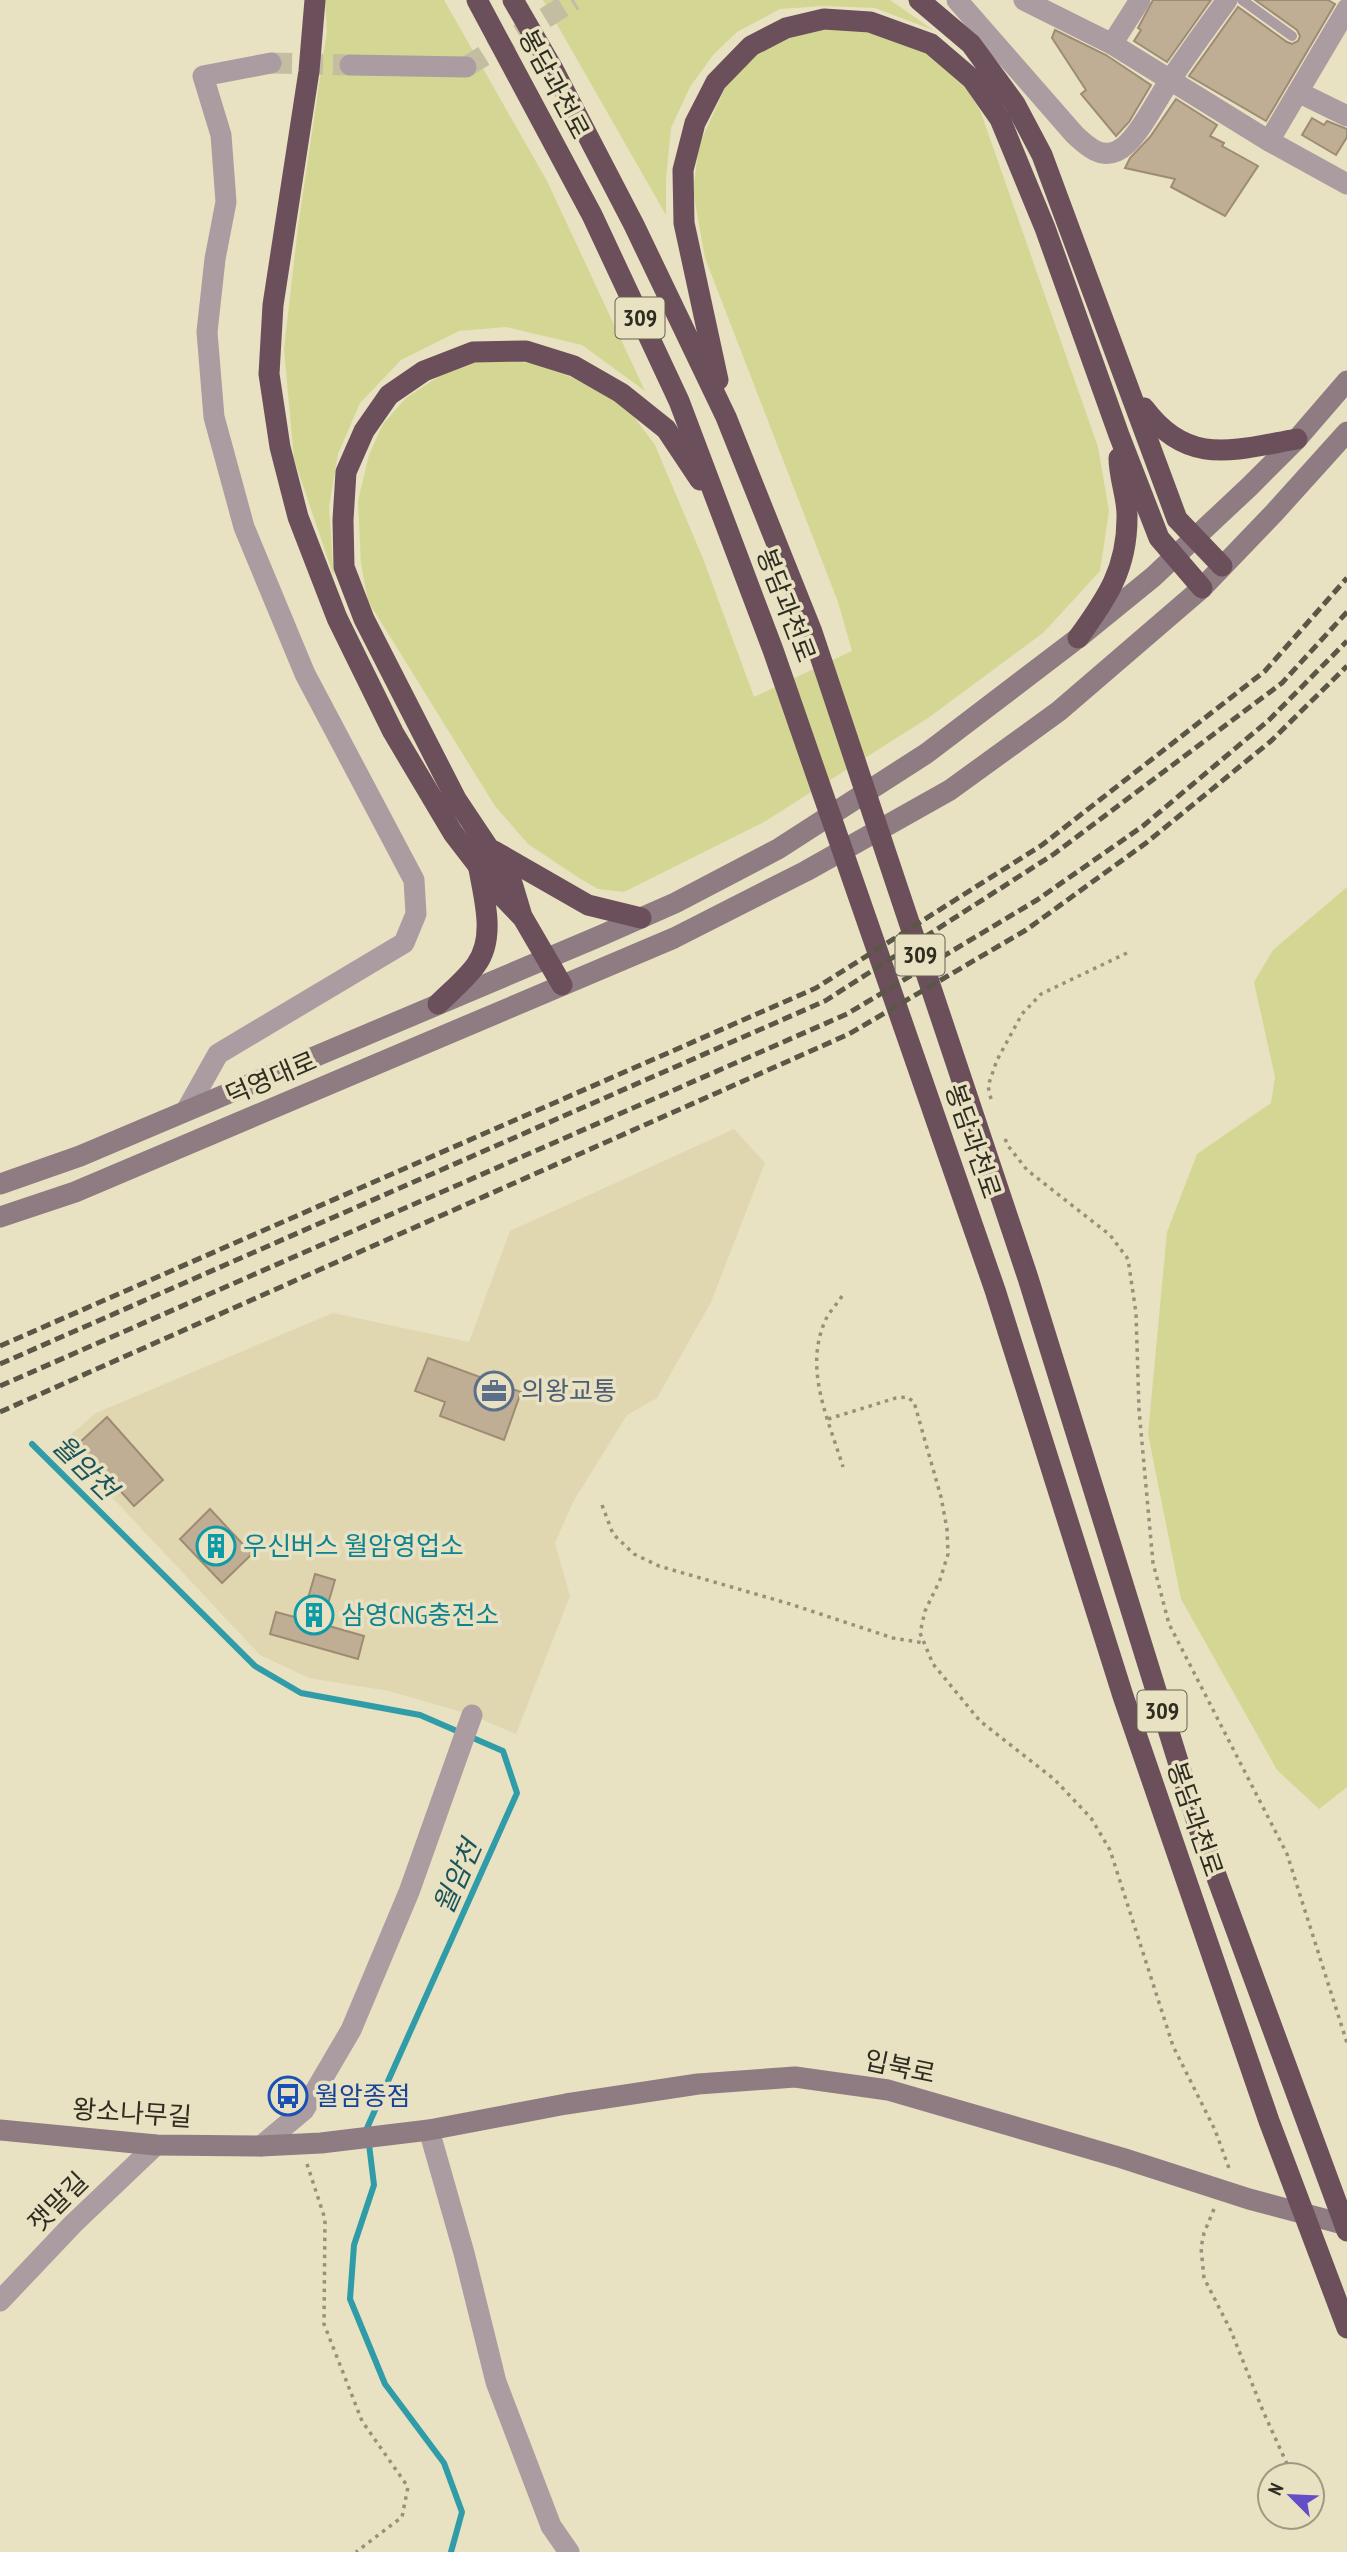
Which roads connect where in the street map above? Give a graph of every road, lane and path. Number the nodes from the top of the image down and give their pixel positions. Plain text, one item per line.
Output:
1 (315, 0) edge
2 (477, 0) edge
3 (513, 0) edge
4 (919, 0) edge
5 (957, 0) edge
6 (1024, 0) edge
7 (1140, 0) edge
8 (1227, 0) edge
9 (1242, 0) edge
10 (1347, 9) edge
11 (1292, 36) dead end
12 (1112, 44) junction
13 (271, 63) tunnel mouth
14 (350, 65) tunnel mouth
15 (466, 67) tunnel mouth
16 (1170, 80) junction
17 (1298, 92) junction
18 (1347, 116) edge
19 (1269, 141) junction
20 (1347, 184) edge
21 (1347, 381) edge
22 (1130, 390) junction
23 (726, 416) junction
24 (1347, 432) edge
25 (1119, 435) junction
26 (1297, 439) junction
27 (719, 509) junction
28 (1194, 539) junction
29 (1175, 557) junction
30 (1222, 566) junction
31 (1202, 588) junction
32 (1078, 638) junction
33 (487, 846) junction
34 (479, 867) junction
35 (523, 918) junction
36 (640, 918) junction
37 (1126, 953) dead end
38 (548, 958) junction
39 (562, 985) junction
40 (438, 1004) junction
41 (993, 1107) dead end
42 (186, 1111) junction
43 (1004, 1137) dead end
44 (0, 1184) edge
45 (0, 1217) edge
46 (842, 1296) dead end
47 (828, 1419) junction
48 (843, 1467) dead end
49 (602, 1505) dead end
50 (924, 1643) junction
51 (472, 1715) dead end
52 (1347, 2043) edge
53 (0, 2130) edge
54 (429, 2130) junction
55 (311, 2143) junction
56 (156, 2145) junction
57 (261, 2146) junction
58 (1230, 2193) junction
59 (1347, 2228) edge
60 (0, 2301) edge
61 (1344, 2322) edge
62 (1286, 2461) edge
63 (356, 2552) edge
64 (569, 2552) edge

1 - 34 highway
2 - 27 highway, 봉담과천로 / 309
3 - 23 highway, 봉담과천로 / 309
4 - 22 highway
5 - 16 street
6 - 12 street
7 - 12 street
8 - 16 street
9 - 11 lane
10 - 17 street
12 - 16 street
13 - 42 street
14 - 15 street
16 - 19 street
17 - 18 street
17 - 19 street
19 - 20 street
21 - 26 street, 덕영대로
22 - 26 highway
22 - 28 highway
23 - 25 highway
23 - 59 highway, 봉담과천로 / 309
24 - 30 street, 덕영대로
25 - 29 highway
25 - 32 highway
26 - 28 street, 덕영대로
27 - 33 highway
27 - 61 highway, 봉담과천로 / 309
28 - 29 street, 덕영대로
28 - 30 highway
29 - 31 highway
29 - 32 street, 덕영대로
30 - 31 street, 덕영대로
31 - 39 street, 덕영대로
32 - 36 street, 덕영대로
33 - 35 highway
33 - 36 highway
34 - 35 highway
34 - 40 highway
35 - 38 highway
36 - 38 street, 덕영대로
37 - 41 path
38 - 39 highway
38 - 40 street, 덕영대로
39 - 45 street, 덕영대로
40 - 42 street, 덕영대로
42 - 44 street, 덕영대로
43 - 52 path
46 - 47 path
47 - 48 path
47 - 50 path
49 - 50 path
50 - 58 path
51 - 57 street
53 - 56 street, 왕소나무길
54 - 55 street, 입북로
54 - 58 street, 입북로
54 - 64 street
55 - 57 street, 왕소나무길
55 - 63 path
56 - 57 street, 왕소나무길
56 - 60 street, 잿말길
58 - 59 street, 입북로
58 - 62 path

